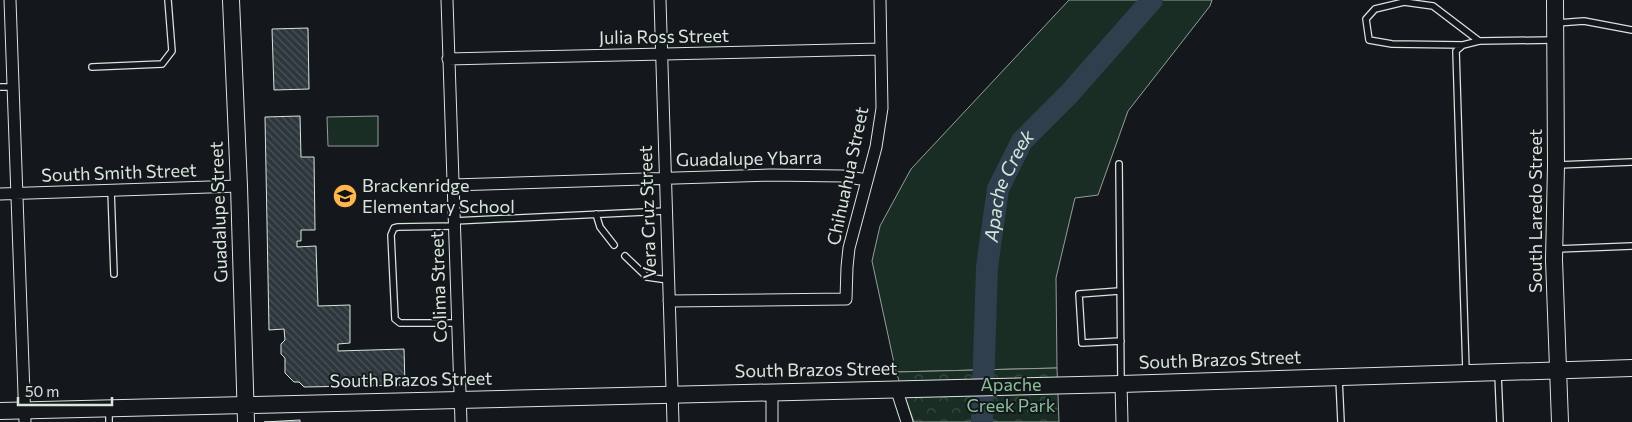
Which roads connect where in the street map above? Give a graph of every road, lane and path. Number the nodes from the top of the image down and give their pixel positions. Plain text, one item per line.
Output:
1 (10, 0) edge
2 (168, 0) edge
3 (231, 0) edge
4 (447, 0) edge
5 (660, 0) edge
6 (880, 0) edge
7 (1554, 0) edge
8 (1555, 23) junction
9 (1632, 30) edge
10 (1556, 40) junction
11 (1479, 41) junction
12 (1463, 45) junction
13 (881, 49) junction
14 (661, 55) junction
15 (448, 59) junction
16 (92, 67) dead end
17 (0, 87) edge
18 (12, 87) junction
19 (1632, 162) edge
20 (1119, 164) dead end
21 (1556, 165) junction
22 (665, 178) junction
23 (867, 180) junction
24 (452, 185) junction
25 (239, 186) junction
26 (111, 190) junction
27 (0, 194) edge
28 (17, 194) junction
29 (666, 211) junction
30 (596, 214) junction
31 (454, 223) junction
32 (614, 245) dead end
33 (1632, 246) edge
34 (1554, 249) junction
35 (625, 256) dead end
36 (114, 274) dead end
37 (668, 280) junction
38 (1119, 291) junction
39 (668, 301) junction
40 (457, 323) junction
41 (1121, 341) junction
42 (1632, 368) edge
43 (1558, 370) junction
44 (1498, 372) junction
45 (1466, 373) junction
46 (1339, 376) junction
47 (1122, 384) junction
48 (896, 388) junction
49 (772, 391) junction
50 (673, 394) junction
51 (460, 399) junction
52 (245, 404) junction
53 (0, 411) edge
54 (109, 415) edge
55 (25, 416) edge
56 (246, 422) edge
57 (461, 422) edge
58 (673, 422) edge
59 (772, 422) edge
60 (907, 422) edge
61 (1122, 422) edge
62 (1341, 422) edge
63 (1500, 422) edge
64 (1560, 422) edge

1 - 18 street
2 - 16 lane
3 - 25 street, Guadalupe Street
4 - 15 street, Colima Street
5 - 14 street, Vera Cruz Street
6 - 13 street, Chihuahua Street
7 - 8 street, South Laredo Street
8 - 9 lane
8 - 10 street, South Laredo Street
10 - 11 lane
10 - 21 street, South Laredo Street
11 - 12 lane
11 - 12 lane
12 - 45 lane
13 - 14 street, Julia Ross Street
13 - 23 street, Chihuahua Street
14 - 15 street, Julia Ross Street
14 - 22 street, Vera Cruz Street
15 - 24 street, Colima Street
17 - 18 lane
18 - 28 street
19 - 21 lane
20 - 38 lane
21 - 34 street, South Laredo Street
22 - 23 street, Guadalupe Ybarra
22 - 24 street, Guadalupe Ybarra
22 - 29 street, Vera Cruz Street
23 - 39 street, Chihuahua Street
24 - 31 street, Colima Street
25 - 26 street, South Smith Street
25 - 52 street, Guadalupe Street
26 - 28 street, South Smith Street
26 - 36 lane
27 - 28 street, South Smith Street
28 - 55 street
29 - 30 lane
29 - 37 street, Vera Cruz Street
30 - 31 lane
30 - 32 lane
31 - 40 street, Colima Street
31 - 40 lane
33 - 34 lane
34 - 43 street, South Laredo Street
35 - 37 lane
37 - 39 street, Vera Cruz Street
38 - 41 lane
38 - 41 lane
39 - 50 street, Vera Cruz Street
40 - 51 street, Colima Street
41 - 47 lane
42 - 43 street, South Brazos Street
43 - 44 street, South Brazos Street
43 - 64 street, South Laredo Street
44 - 45 street, South Brazos Street
44 - 63 lane
45 - 46 street, South Brazos Street
46 - 47 street, South Brazos Street
46 - 62 lane
47 - 48 street, South Brazos Street
47 - 61 street
48 - 49 street, South Brazos Street
48 - 60 street
49 - 50 street, South Brazos Street
49 - 59 street
50 - 51 street, South Brazos Street
50 - 58 street, Vera Cruz Street
51 - 52 street, South Brazos Street
51 - 57 street, Colima Street
52 - 54 street, South Brazos Street
52 - 56 street, Guadalupe Street
53 - 55 street, South Brazos Street
54 - 55 street, South Brazos Street

